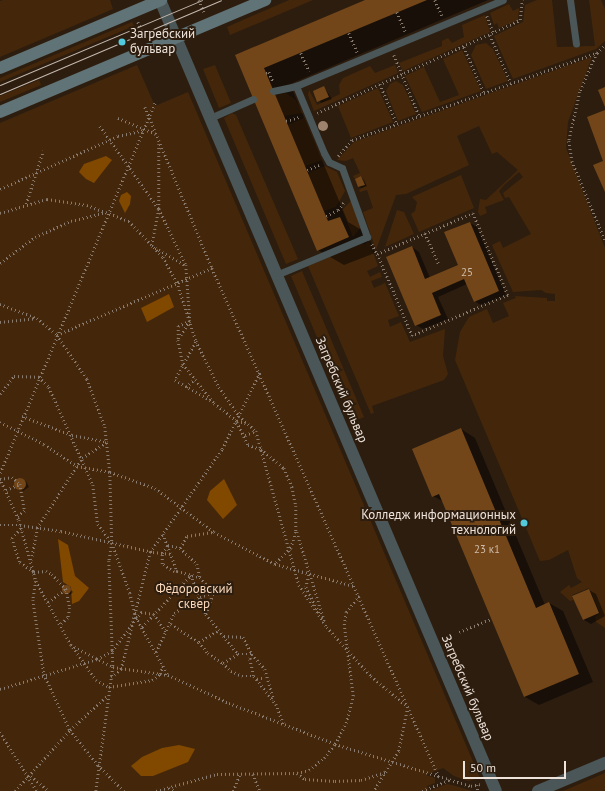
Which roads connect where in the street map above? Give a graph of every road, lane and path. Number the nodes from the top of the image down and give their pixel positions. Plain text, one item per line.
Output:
1 (160, 0) edge
2 (199, 0) edge
3 (265, 0) edge
4 (435, 0) edge
5 (503, 0) edge
6 (522, 0) edge
7 (570, 0) edge
8 (397, 12) dead end
9 (205, 14) dead end
10 (487, 14) dead end
11 (442, 17) dead end
12 (138, 19) dead end
13 (406, 32) dead end
14 (349, 33) dead end
15 (494, 34) junction
16 (490, 35) junction
17 (176, 38) junction
18 (146, 40) dead end
19 (576, 44) dead end
20 (605, 45) edge
21 (464, 47) junction
22 (357, 52) dead end
23 (597, 52) junction
24 (301, 53) dead end
25 (397, 64) dead end
26 (0, 68) edge
27 (309, 72) dead end
28 (402, 74) junction
29 (511, 83) junction
30 (380, 84) junction
31 (296, 86) junction
32 (273, 91) dead end
33 (484, 93) junction
34 (253, 99) dead end
35 (155, 103) dead end
36 (145, 107) dead end
37 (0, 112) edge
38 (315, 114) dead end
39 (419, 115) junction
40 (149, 117) junction
41 (118, 118) dead end
42 (210, 118) junction
43 (397, 124) junction
44 (100, 126) dead end
45 (144, 129) junction
46 (156, 134) junction
47 (110, 140) junction
48 (159, 142) junction
49 (42, 151) dead end
50 (335, 159) dead end
51 (129, 165) junction
52 (35, 173) junction
53 (0, 188) edge
54 (353, 194) junction
55 (25, 204) junction
56 (159, 209) junction
57 (108, 212) junction
58 (0, 214) edge
59 (326, 216) dead end
60 (425, 234) junction
61 (605, 240) edge
62 (152, 246) junction
63 (0, 264) edge
64 (186, 265) junction
65 (439, 265) dead end
66 (212, 268) junction
67 (276, 274) junction
68 (189, 278) junction
69 (177, 282) junction
70 (0, 304) edge
71 (36, 318) junction
72 (190, 321) junction
73 (0, 322) edge
74 (57, 335) junction
75 (178, 340) junction
76 (196, 341) junction
77 (183, 364) junction
78 (260, 371) junction
79 (39, 377) junction
80 (195, 378) junction
81 (186, 387) junction
82 (206, 392) junction
83 (0, 394) edge
84 (203, 396) junction
85 (214, 403) junction
86 (22, 416) junction
87 (239, 416) junction
88 (237, 421) junction
89 (0, 422) edge
90 (247, 424) junction
91 (17, 428) junction
92 (256, 431) junction
93 (72, 435) junction
94 (245, 435) junction
95 (107, 442) junction
96 (261, 449) junction
97 (82, 458) junction
98 (77, 466) junction
99 (86, 468) junction
100 (110, 472) junction
101 (0, 473) edge
102 (0, 479) edge
103 (20, 484) junction
104 (6, 490) junction
105 (182, 506) junction
106 (17, 517) junction
107 (0, 526) edge
108 (21, 527) junction
109 (36, 528) junction
110 (214, 532) junction
111 (296, 532) junction
112 (163, 533) junction
113 (112, 543) junction
114 (168, 545) junction
115 (180, 548) junction
116 (291, 548) junction
117 (150, 552) junction
118 (162, 553) junction
119 (172, 554) junction
120 (31, 561) junction
121 (275, 564) junction
122 (177, 571) junction
123 (296, 571) junction
124 (34, 572) junction
125 (309, 574) junction
126 (191, 575) junction
127 (200, 577) junction
128 (36, 581) junction
129 (354, 586) junction
130 (66, 589) junction
131 (213, 592) junction
132 (358, 596) junction
133 (200, 597) junction
134 (48, 602) junction
135 (154, 614) junction
136 (206, 614) junction
137 (136, 617) junction
138 (492, 619) dead end
139 (60, 624) junction
140 (171, 624) junction
141 (327, 627) junction
142 (142, 628) junction
143 (219, 630) junction
144 (166, 632) junction
145 (459, 632) dead end
146 (224, 636) junction
147 (199, 642) junction
148 (71, 645) junction
149 (346, 646) junction
150 (112, 651) junction
151 (156, 652) junction
152 (238, 654) junction
153 (252, 654) junction
154 (97, 659) junction
155 (222, 662) junction
156 (84, 664) junction
157 (163, 665) junction
158 (113, 666) junction
159 (121, 668) junction
160 (44, 674) junction
161 (160, 674) junction
162 (168, 676) junction
163 (254, 676) junction
164 (111, 677) junction
165 (265, 677) junction
166 (257, 679) junction
167 (269, 686) junction
168 (109, 687) junction
169 (264, 688) junction
170 (0, 689) edge
171 (109, 695) junction
172 (276, 704) junction
173 (408, 707) junction
174 (284, 725) junction
175 (70, 730) junction
176 (0, 732) edge
177 (335, 744) junction
178 (395, 762) junction
179 (605, 763) edge
180 (98, 765) junction
181 (387, 772) junction
182 (297, 773) junction
183 (29, 774) junction
184 (240, 774) junction
185 (253, 774) junction
186 (439, 776) junction
187 (450, 780) junction
188 (168, 787) junction
189 (15, 791) edge
190 (37, 791) edge
191 (49, 791) edge
192 (96, 791) edge
193 (124, 791) edge
194 (156, 791) edge
195 (175, 791) edge
196 (233, 791) edge
197 (260, 791) edge
198 (374, 791) edge
199 (422, 791) edge
200 (478, 791) edge
201 (496, 791) edge
202 (538, 791) edge

1 - 17 street, Загребский бульвар
1 - 26 street
2 - 9 path
3 - 17 street
4 - 11 path
5 - 31 lane
6 - 15 path
7 - 19 lane
8 - 13 path
10 - 15 path
12 - 18 path
14 - 22 path
15 - 16 path
16 - 21 path
16 - 29 path
17 - 37 street
17 - 42 street, Загребский бульвар
20 - 23 path
21 - 28 path
21 - 33 path
23 - 29 path
23 - 61 path
24 - 27 path
25 - 28 path
28 - 30 path
28 - 39 path
29 - 33 path
30 - 38 path
30 - 43 path
31 - 32 lane
31 - 54 lane
33 - 39 path
34 - 42 lane
35 - 40 path
36 - 40 path
39 - 43 path
40 - 45 path
40 - 46 path
41 - 45 path
42 - 67 street, Загребский бульвар
43 - 50 path
44 - 47 path
45 - 46 path
45 - 47 path
45 - 51 path
46 - 48 path
47 - 51 path
47 - 52 path
48 - 56 path
48 - 66 path
49 - 52 path
51 - 56 path
51 - 57 path
52 - 53 path
52 - 55 path
54 - 59 path
54 - 67 lane
55 - 57 path
55 - 58 path
56 - 62 path
56 - 64 path
57 - 62 path
57 - 63 path
57 - 74 path
60 - 60 path
60 - 65 path
62 - 64 path
62 - 69 path
64 - 68 path
66 - 68 path
66 - 78 path
67 - 201 street, Загребский бульвар
68 - 69 path
68 - 72 path
69 - 72 path
69 - 74 path
70 - 71 path
71 - 73 path
71 - 74 path
72 - 75 path
72 - 75 path
72 - 76 path
74 - 79 path
74 - 95 path
75 - 77 path
76 - 77 path
76 - 87 path
77 - 80 path
77 - 81 path
78 - 87 path
78 - 129 path
79 - 83 path
79 - 86 path
79 - 93 path
80 - 81 path
80 - 82 path
81 - 84 path
82 - 84 path
82 - 85 path
84 - 85 path
85 - 88 path
86 - 91 path
86 - 93 path
87 - 88 path
87 - 90 path
88 - 90 path
88 - 94 path
88 - 105 path
89 - 91 path
90 - 92 path
91 - 98 path
91 - 101 path
92 - 94 path
92 - 96 path
93 - 95 path
93 - 97 path
94 - 96 path
95 - 97 path
95 - 100 path
96 - 111 path
96 - 116 path
97 - 98 path
97 - 99 path
98 - 99 path
98 - 109 path
99 - 100 path
99 - 113 path
100 - 105 path
100 - 113 path
102 - 103 path
102 - 104 path
103 - 104 path
103 - 106 path
104 - 106 path
105 - 110 path
105 - 112 path
106 - 108 path
107 - 108 path
108 - 109 path
108 - 120 path
108 - 124 path
109 - 113 path
109 - 120 path
110 - 115 path
110 - 121 path
111 - 116 path
111 - 125 path
112 - 114 path
112 - 117 path
113 - 117 path
113 - 137 path
113 - 150 path
114 - 115 path
114 - 118 path
114 - 119 path
115 - 127 path
116 - 121 path
116 - 123 path
117 - 118 path
117 - 137 path
118 - 119 path
118 - 122 path
119 - 122 path
120 - 124 path
121 - 123 path
122 - 126 path
123 - 125 path
123 - 141 path
124 - 128 path
124 - 130 path
125 - 129 path
125 - 141 path
125 - 141 path
126 - 127 path
126 - 133 path
126 - 135 path
127 - 131 path
128 - 134 path
128 - 160 path
129 - 132 path
130 - 134 path
130 - 139 path
131 - 133 path
131 - 136 path
132 - 149 path
132 - 173 path
133 - 136 path
133 - 140 path
134 - 139 path
135 - 137 path
135 - 142 path
135 - 144 path
136 - 143 path
137 - 142 path
137 - 150 path
137 - 159 path
138 - 145 path
139 - 148 path
140 - 144 path
140 - 147 path
141 - 149 path
142 - 151 path
143 - 146 path
143 - 147 path
144 - 151 path
146 - 152 path
146 - 153 path
147 - 155 path
148 - 154 path
148 - 156 path
149 - 173 path
149 - 177 path
150 - 154 path
150 - 158 path
151 - 157 path
152 - 153 path
152 - 155 path
153 - 163 path
153 - 165 path
154 - 156 path
154 - 158 path
155 - 163 path
156 - 160 path
156 - 168 path
157 - 161 path
157 - 162 path
158 - 159 path
158 - 164 path
159 - 161 path
159 - 164 path
160 - 170 path
160 - 175 path
161 - 162 path
161 - 168 path
162 - 174 path
163 - 166 path
164 - 168 path
165 - 166 path
165 - 167 path
166 - 169 path
167 - 169 path
167 - 172 path
168 - 171 path
169 - 172 path
171 - 175 path
171 - 180 path
172 - 174 path
173 - 178 path
173 - 186 path
174 - 177 path
175 - 180 path
175 - 183 path
176 - 183 path
177 - 178 path
177 - 182 path
178 - 181 path
178 - 186 path
179 - 202 street
180 - 192 path
180 - 193 path
181 - 182 path
181 - 198 path
182 - 185 path
183 - 189 path
183 - 190 path
183 - 191 path
184 - 185 path
184 - 188 path
184 - 196 path
185 - 197 path
186 - 187 path
187 - 199 path
187 - 200 path
188 - 194 path
188 - 195 path

